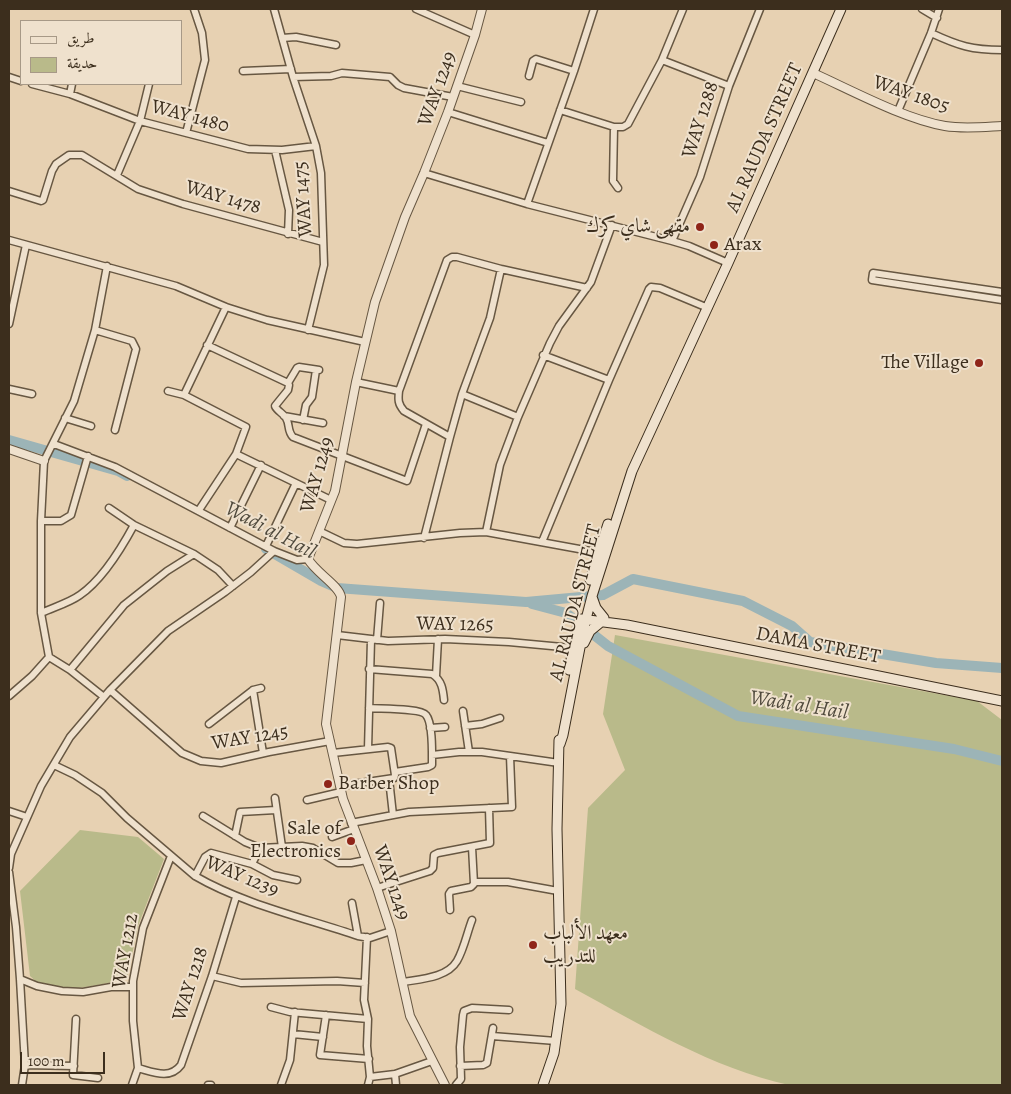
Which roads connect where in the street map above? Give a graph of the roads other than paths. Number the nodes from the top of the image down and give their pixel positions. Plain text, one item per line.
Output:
1 (194, 9) edge
2 (274, 9) edge
3 (416, 9) edge
4 (482, 9) edge
5 (594, 9) edge
6 (683, 9) edge
7 (760, 9) edge
8 (841, 9) edge
9 (922, 9) edge
10 (939, 9) edge
11 (937, 18) junction
12 (932, 33) junction
13 (475, 35) junction
14 (282, 38) junction
15 (336, 45) dead end
16 (1002, 50) edge
17 (662, 60) junction
18 (291, 69) junction
19 (243, 71) dead end
20 (574, 71) junction
21 (813, 73) junction
22 (529, 76) dead end
23 (293, 77) junction
24 (36, 85) edge
25 (72, 85) edge
26 (149, 85) edge
27 (457, 86) junction
28 (729, 86) junction
29 (70, 94) junction
30 (453, 97) junction
31 (521, 102) dead end
32 (560, 110) junction
33 (898, 111) junction
34 (448, 112) junction
35 (140, 121) junction
36 (1002, 126) edge
37 (614, 127) junction
38 (186, 133) junction
39 (548, 143) junction
40 (316, 146) junction
41 (275, 150) junction
42 (424, 173) junction
43 (117, 175) junction
44 (618, 188) dead end
45 (9, 191) edge
46 (527, 204) junction
47 (612, 225) junction
48 (288, 234) junction
49 (9, 240) edge
50 (672, 241) junction
51 (323, 242) junction
52 (26, 245) junction
53 (728, 264) junction
54 (108, 266) junction
55 (501, 269) junction
56 (586, 288) junction
57 (1002, 292) edge
58 (1002, 300) edge
59 (226, 307) junction
60 (708, 308) junction
61 (9, 324) edge
62 (95, 330) junction
63 (308, 330) junction
64 (365, 342) junction
65 (207, 345) junction
66 (543, 355) junction
67 (609, 380) junction
68 (356, 382) junction
69 (288, 383) junction
70 (9, 389) edge
71 (168, 391) dead end
72 (399, 391) junction
73 (32, 394) dead end
74 (462, 394) junction
75 (184, 395) junction
76 (284, 416) junction
77 (518, 417) junction
78 (65, 418) junction
79 (303, 420) junction
80 (323, 424) dead end
81 (426, 424) junction
82 (91, 426) dead end
83 (115, 430) dead end
84 (450, 437) junction
85 (54, 444) junction
86 (9, 449) edge
87 (236, 454) junction
88 (88, 456) junction
89 (342, 456) junction
90 (44, 461) junction
91 (261, 465) junction
92 (296, 483) junction
93 (331, 500) junction
94 (109, 508) dead end
95 (199, 510) junction
96 (40, 521) junction
97 (134, 525) junction
98 (230, 528) junction
99 (319, 531) junction
100 (486, 532) junction
101 (424, 538) junction
102 (542, 542) junction
103 (266, 546) junction
104 (274, 551) junction
105 (602, 553) junction
106 (194, 554) junction
107 (308, 559) junction
108 (233, 586) junction
109 (592, 596) junction
110 (380, 603) dead end
111 (41, 613) junction
112 (583, 617) junction
113 (602, 620) junction
114 (337, 635) junction
115 (438, 639) junction
116 (374, 640) junction
117 (573, 648) junction
118 (49, 657) junction
119 (369, 669) junction
120 (70, 670) junction
121 (436, 676) junction
122 (261, 688) dead end
123 (572, 689) junction
124 (110, 690) junction
125 (253, 690) junction
126 (9, 696) edge
127 (104, 697) junction
128 (444, 700) dead end
129 (1002, 701) edge
130 (369, 708) junction
131 (463, 711) dead end
132 (500, 718) dead end
133 (209, 724) dead end
134 (465, 726) junction
135 (446, 727) dead end
136 (430, 728) junction
137 (330, 741) junction
138 (560, 744) junction
139 (368, 750) junction
140 (469, 752) junction
141 (263, 753) junction
142 (334, 753) junction
143 (432, 755) junction
144 (510, 756) junction
145 (559, 763) junction
146 (54, 765) junction
147 (395, 772) junction
148 (389, 779) junction
149 (341, 789) junction
150 (275, 798) dead end
151 (308, 800) dead end
152 (490, 808) junction
153 (276, 810) junction
154 (9, 811) edge
155 (393, 814) junction
156 (203, 816) dead end
157 (27, 817) junction
158 (353, 826) junction
159 (235, 836) junction
160 (332, 837) dead end
161 (282, 847) junction
162 (472, 847) junction
163 (260, 848) junction
164 (171, 856) junction
165 (366, 860) junction
166 (252, 864) junction
167 (9, 868) edge
168 (9, 872) edge
169 (195, 876) junction
170 (297, 880) dead end
171 (474, 882) junction
172 (377, 888) junction
173 (558, 890) junction
174 (236, 896) junction
175 (352, 903) dead end
176 (450, 910) dead end
177 (472, 920) dead end
178 (12, 927) edge
179 (391, 931) junction
180 (358, 936) junction
181 (368, 937) junction
182 (212, 976) junction
183 (20, 979) junction
184 (403, 982) junction
185 (365, 983) junction
186 (133, 987) junction
187 (271, 1007) dead end
188 (509, 1010) dead end
189 (295, 1012) junction
190 (326, 1015) junction
191 (368, 1019) junction
192 (76, 1020) dead end
193 (493, 1028) dead end
194 (293, 1034) junction
195 (492, 1036) junction
196 (322, 1037) junction
197 (556, 1041) junction
198 (369, 1059) junction
199 (432, 1061) junction
200 (25, 1065) junction
201 (74, 1066) junction
202 (460, 1066) junction
203 (138, 1068) junction
204 (395, 1074) junction
205 (370, 1077) junction
206 (98, 1078) dead end
207 (22, 1085) edge
208 (132, 1085) edge
209 (281, 1085) edge
210 (368, 1085) edge
211 (396, 1085) edge
212 (445, 1085) edge
213 (456, 1085) edge
214 (543, 1085) edge

1 - 38 street
2 - 14 street, WAY 1475
3 - 13 street
4 - 13 street, WAY 1249
5 - 20 street
6 - 17 street
7 - 28 street, WAY 1288
8 - 21 main road, AL RAUDA STREET
9 - 11 street
10 - 11 street
11 - 12 street
12 - 16 street
12 - 33 street
13 - 27 street, WAY 1249
14 - 15 street
14 - 18 street, WAY 1475
17 - 28 street
17 - 37 street
18 - 19 street
18 - 23 street, WAY 1475
20 - 22 street
20 - 32 street
21 - 33 street, WAY 1805
21 - 53 main road, AL RAUDA STREET
23 - 30 street
23 - 40 street, WAY 1475
24 - 29 street, WAY 1480
25 - 29 street
26 - 35 street
27 - 30 street, WAY 1249
27 - 31 street
28 - 50 street, WAY 1288
29 - 35 street, WAY 1480
30 - 34 street, WAY 1249
32 - 37 street
32 - 39 street
33 - 36 street, WAY 1805
34 - 39 street
34 - 42 street, WAY 1249
35 - 38 street, WAY 1480
35 - 43 street
37 - 44 street
38 - 41 street, WAY 1480
39 - 46 street
40 - 41 street, WAY 1480
40 - 51 street, WAY 1475
41 - 48 street
42 - 46 street
42 - 64 street, WAY 1249
43 - 45 street, WAY 1478
43 - 48 street, WAY 1478
46 - 47 street
47 - 50 street
47 - 56 street
48 - 51 street, WAY 1478
49 - 52 street
50 - 53 street
51 - 63 street, WAY 1475
52 - 54 street
52 - 61 street
53 - 60 main road, AL RAUDA STREET
54 - 59 street
54 - 62 street
55 - 56 street
55 - 72 street
55 - 74 street
56 - 66 street
57 - 58 street
59 - 63 street
59 - 65 street
60 - 67 street
60 - 105 main road, AL RAUDA STREET
62 - 78 street
62 - 83 street
63 - 64 street
64 - 68 street, WAY 1249
65 - 69 street
65 - 75 street
66 - 67 street
66 - 77 street
67 - 102 street
68 - 72 street
68 - 89 street, WAY 1249
69 - 76 street
69 - 79 street
70 - 73 street
71 - 75 street
72 - 81 street
74 - 77 street
74 - 84 street
75 - 87 street
76 - 79 street
76 - 89 street
77 - 100 street
78 - 82 street
78 - 85 street
79 - 80 street
81 - 84 street
81 - 89 street
84 - 101 street
85 - 88 street
85 - 90 street
86 - 90 street
87 - 91 street
87 - 95 street
88 - 95 street
88 - 96 street
89 - 93 street, WAY 1249
90 - 96 street
91 - 92 street
91 - 98 street
92 - 93 street
92 - 103 street
93 - 99 street, WAY 1249
94 - 97 street
95 - 98 street
96 - 111 street
97 - 106 street
97 - 111 street
98 - 103 street
99 - 101 street
99 - 107 street, WAY 1249
100 - 101 street
100 - 102 street
102 - 105 street
103 - 104 street
104 - 107 street
104 - 108 street
105 - 109 main road, AL RAUDA STREET
105 - 112 main road, AL RAUDA STREET
106 - 108 street
106 - 120 street
107 - 114 street, WAY 1249
108 - 124 street
109 - 112 main road, AL RAUDA STREET
109 - 113 main road
110 - 116 street
111 - 118 street
112 - 113 main road, DAMA STREET
112 - 117 main road, AL RAUDA STREET
112 - 123 main road, AL RAUDA STREET
113 - 123 main road
113 - 129 main road, DAMA STREET
114 - 116 street, WAY 1265
114 - 137 street, WAY 1249
115 - 116 street, WAY 1265
115 - 117 street, WAY 1265
115 - 121 street
116 - 119 street
117 - 138 main road, AL RAUDA STREET
118 - 120 street
118 - 126 street
119 - 121 street
119 - 130 street
120 - 127 street
121 - 128 street
122 - 125 street
123 - 138 main road, AL RAUDA STREET
124 - 127 street
124 - 141 street, WAY 1245
125 - 133 street
125 - 141 street
127 - 146 street
130 - 136 street
130 - 139 street
131 - 134 street
132 - 134 street
134 - 140 street
135 - 136 street
136 - 143 street
137 - 141 street, WAY 1245
137 - 142 street, WAY 1249
138 - 145 main road, AL RAUDA STREET
139 - 142 street
139 - 147 street
140 - 143 street
140 - 144 street
142 - 149 street, WAY 1249
143 - 147 street
144 - 145 street
144 - 152 street
145 - 173 main road, AL RAUDA STREET
146 - 157 street
146 - 164 street, WAY 1239
147 - 148 street
148 - 149 street
148 - 155 street
149 - 151 street
149 - 158 street, WAY 1249
150 - 153 street
152 - 155 street
152 - 162 street
153 - 159 street
153 - 161 street
154 - 157 street
155 - 158 street
156 - 159 street
157 - 167 street
158 - 160 street
158 - 165 street, WAY 1249
159 - 163 street
161 - 163 street
161 - 165 street
162 - 171 street
162 - 172 street
163 - 166 street
164 - 169 street, WAY 1239
164 - 186 street, WAY 1212
165 - 172 street, WAY 1249
166 - 169 street
166 - 170 street
168 - 178 street
169 - 174 street, WAY 1239
171 - 173 street
171 - 176 street
172 - 179 street, WAY 1249
173 - 197 main road, AL RAUDA STREET
174 - 180 street, WAY 1239
174 - 182 street, WAY 1218
175 - 180 street
177 - 184 street
178 - 183 street
179 - 181 street, WAY 1239
179 - 184 street, WAY 1249
180 - 181 street, WAY 1239
181 - 185 street
182 - 185 street
182 - 203 street, WAY 1218
183 - 186 street
183 - 200 street
184 - 199 street, WAY 1249
185 - 191 street
186 - 203 street, WAY 1212
187 - 189 street
188 - 202 street
189 - 190 street
189 - 194 street
190 - 191 street
190 - 196 street
191 - 198 street
192 - 201 street
193 - 195 street
194 - 196 street
194 - 209 street
195 - 197 street
195 - 202 street
196 - 198 street
197 - 214 main road, AL RAUDA STREET
198 - 205 street
199 - 204 street
199 - 212 street, WAY 1249
200 - 201 street
200 - 207 street
201 - 206 street
202 - 213 street
203 - 208 street, WAY 1212
204 - 205 street
204 - 211 street
205 - 210 street

